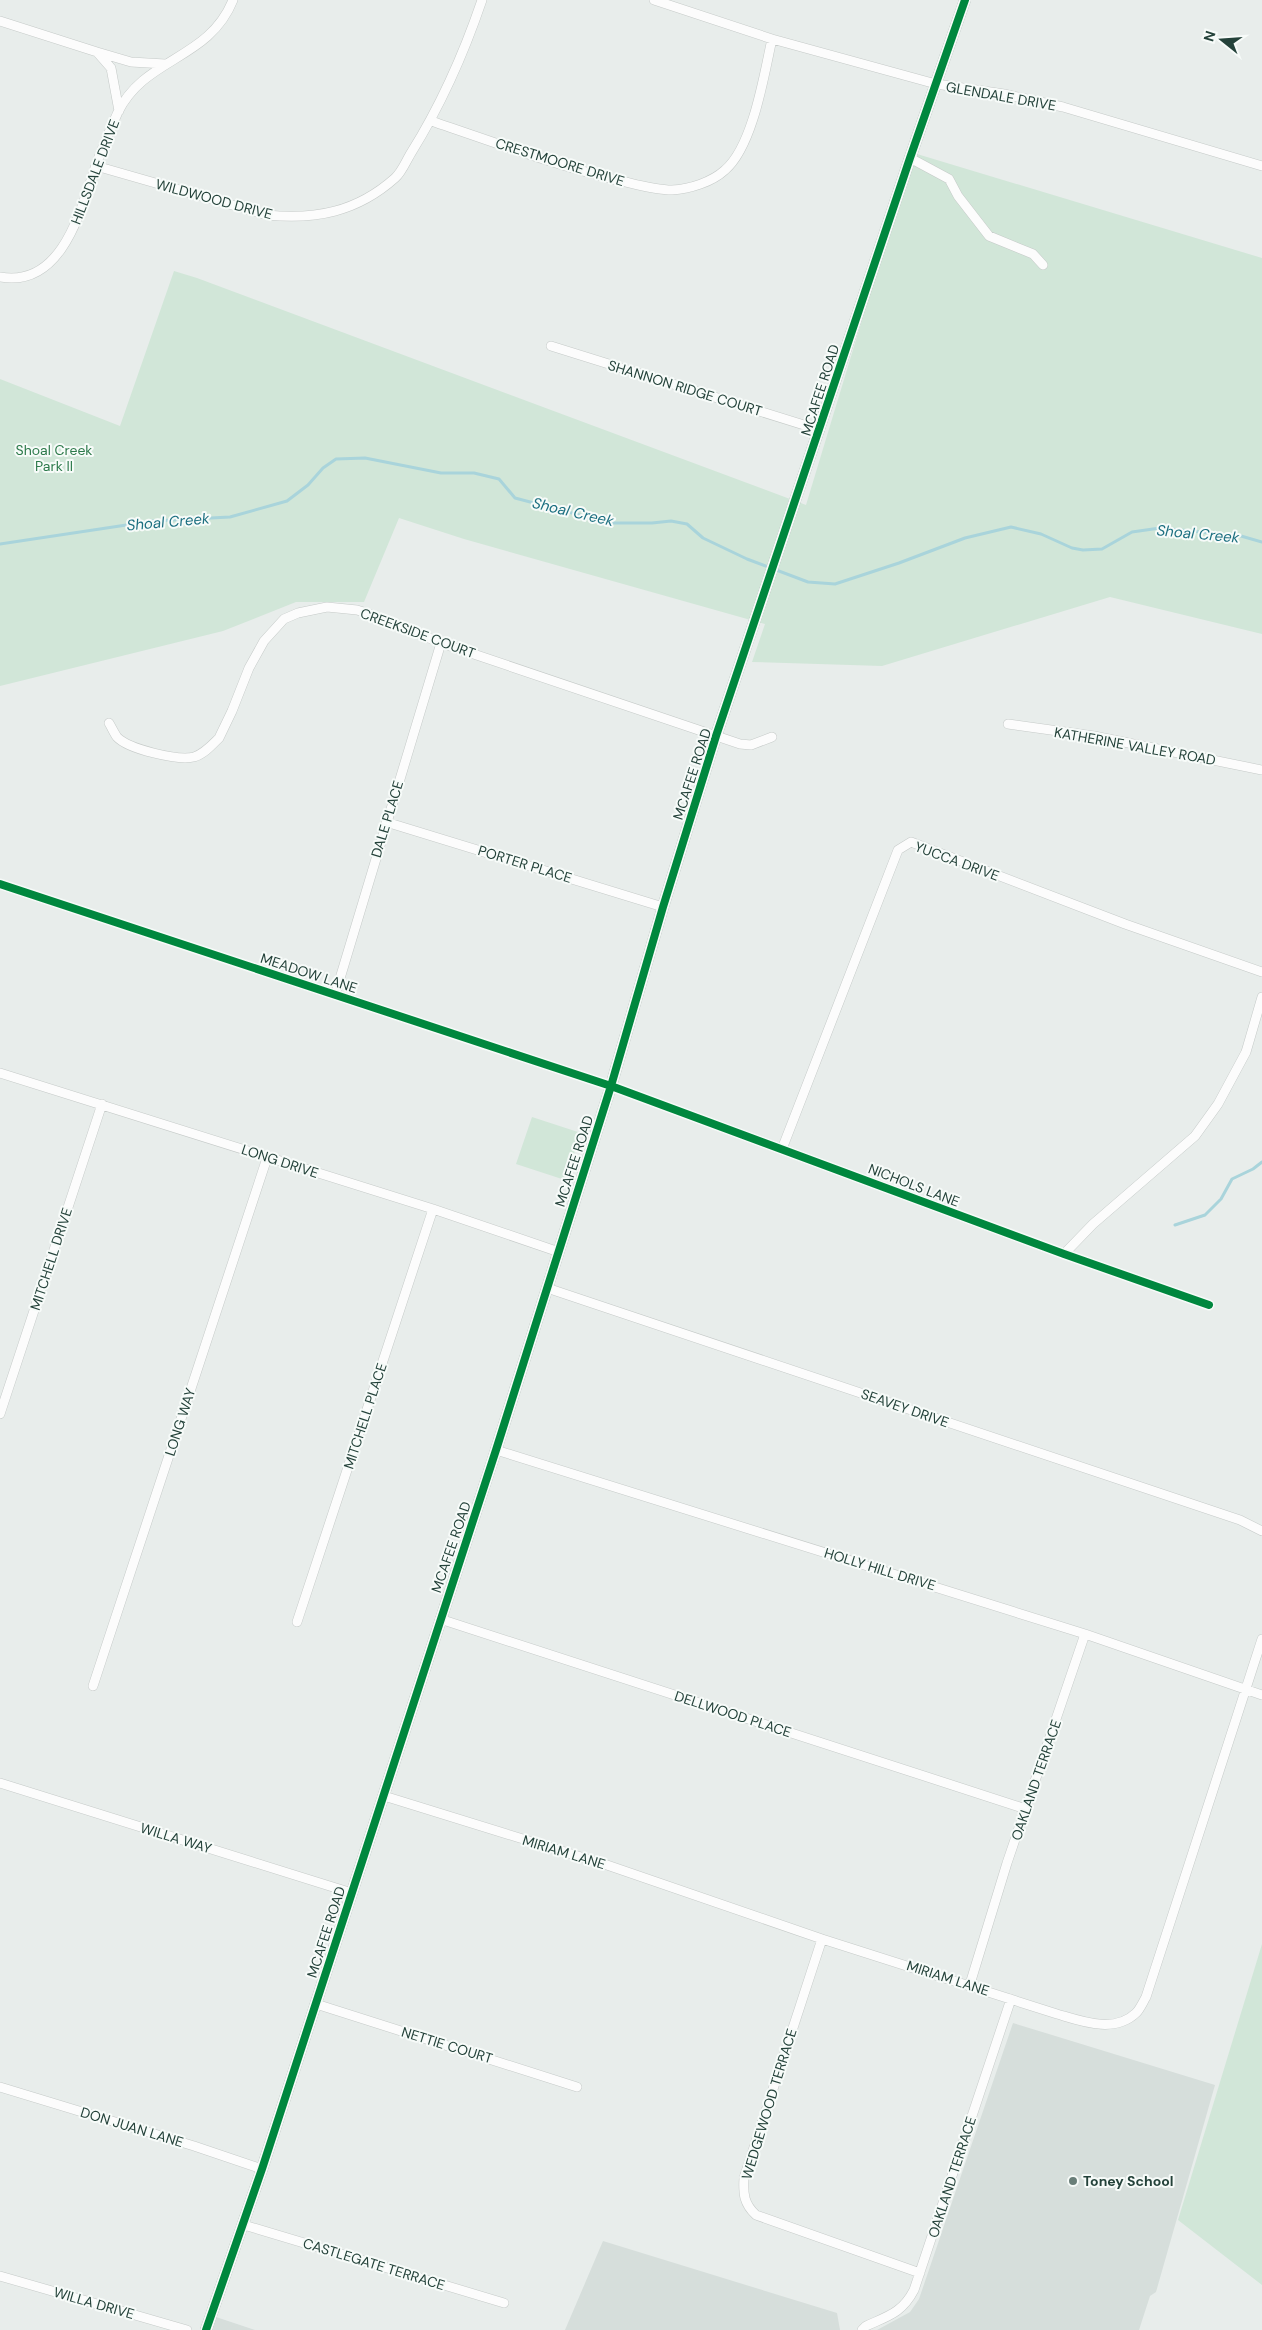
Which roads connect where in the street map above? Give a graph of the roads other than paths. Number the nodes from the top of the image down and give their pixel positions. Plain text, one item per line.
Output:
1 (232, 0) edge
2 (482, 0) edge
3 (654, 0) edge
4 (965, 0) edge
5 (0, 21) edge
6 (772, 39) junction
7 (97, 52) junction
8 (166, 64) junction
9 (936, 84) junction
10 (119, 111) junction
11 (431, 121) junction
12 (910, 158) junction
13 (96, 166) junction
14 (1262, 166) edge
15 (1043, 265) dead end
16 (0, 276) edge
17 (551, 346) dead end
18 (820, 430) junction
19 (441, 644) junction
20 (109, 723) dead end
21 (1008, 724) dead end
22 (716, 736) junction
23 (772, 737) dead end
24 (1262, 770) edge
25 (386, 822) junction
26 (0, 884) edge
27 (663, 907) junction
28 (1262, 972) edge
29 (335, 995) junction
30 (1262, 997) edge
31 (0, 1073) edge
32 (611, 1086) junction
33 (102, 1104) junction
34 (782, 1149) junction
35 (267, 1158) junction
36 (433, 1209) junction
37 (559, 1252) junction
38 (1064, 1254) junction
39 (547, 1288) junction
40 (1209, 1305) dead end
41 (0, 1414) edge
42 (496, 1450) junction
43 (1262, 1531) edge
44 (440, 1620) junction
45 (297, 1622) dead end
46 (1086, 1634) junction
47 (1262, 1639) edge
48 (93, 1686) dead end
49 (1244, 1690) junction
50 (1262, 1695) edge
51 (0, 1783) edge
52 (384, 1796) junction
53 (1026, 1808) junction
54 (352, 1893) junction
55 (822, 1939) junction
56 (970, 1984) junction
57 (1011, 1999) junction
58 (316, 2004) junction
59 (0, 2087) edge
60 (577, 2087) dead end
61 (262, 2169) junction
62 (244, 2225) junction
63 (920, 2273) junction
64 (0, 2277) edge
65 (504, 2303) dead end
66 (187, 2330) edge
67 (206, 2330) edge
68 (862, 2330) edge

1 - 8 street, HILLSDALE DRIVE
2 - 11 street, WILDWOOD DRIVE
3 - 6 street, GLENDALE DRIVE
4 - 9 street, MCAFEE ROAD
5 - 7 street
6 - 9 street, GLENDALE DRIVE
6 - 11 street, CRESTMOORE DRIVE
7 - 8 street
7 - 10 street
8 - 10 street, HILLSDALE DRIVE
9 - 12 street, MCAFEE ROAD
9 - 14 street, GLENDALE DRIVE
10 - 13 street, HILLSDALE DRIVE
11 - 13 street, WILDWOOD DRIVE
12 - 15 street
12 - 18 street, MCAFEE ROAD
13 - 16 street, HILLSDALE DRIVE
17 - 18 street, SHANNON RIDGE COURT
18 - 22 street, MCAFEE ROAD
19 - 20 street, CREEKSIDE COURT
19 - 22 street, CREEKSIDE COURT
19 - 25 street, DALE PLACE
21 - 24 street, KATHERINE VALLEY ROAD
22 - 23 street, CREEKSIDE COURT
22 - 27 street, MCAFEE ROAD
25 - 27 street, PORTER PLACE
25 - 29 street, DALE PLACE
26 - 29 street, MEADOW LANE
27 - 32 street, MCAFEE ROAD
28 - 34 street, YUCCA DRIVE
29 - 32 street, MEADOW LANE
30 - 38 street
31 - 33 street, LONG DRIVE
32 - 34 street, NICHOLS LANE
32 - 37 street, MCAFEE ROAD
33 - 35 street, LONG DRIVE
33 - 41 street, MITCHELL DRIVE
34 - 38 street, NICHOLS LANE
35 - 36 street, LONG DRIVE
35 - 48 street, LONG WAY
36 - 37 street, LONG DRIVE
36 - 45 street, MITCHELL PLACE
37 - 39 street, MCAFEE ROAD
38 - 40 street, NICHOLS LANE
39 - 42 street, MCAFEE ROAD
39 - 43 street, SEAVEY DRIVE
42 - 44 street, MCAFEE ROAD
42 - 46 street, HOLLY HILL DRIVE
44 - 52 street, MCAFEE ROAD
44 - 53 street, DELLWOOD PLACE
46 - 49 street, HOLLY HILL DRIVE
46 - 53 street, OAKLAND TERRACE
47 - 49 street, MIRIAM LANE
49 - 50 street, HOLLY HILL DRIVE
49 - 57 street, MIRIAM LANE
51 - 54 street, WILLA WAY
52 - 54 street, MCAFEE ROAD
52 - 55 street, MIRIAM LANE
53 - 56 street, OAKLAND TERRACE
54 - 58 street, MCAFEE ROAD
55 - 56 street, MIRIAM LANE
55 - 63 street, WEDGEWOOD TERRACE
56 - 57 street, MIRIAM LANE
57 - 63 street, OAKLAND TERRACE
58 - 60 street, NETTIE COURT
58 - 61 street, MCAFEE ROAD
59 - 61 street, DON JUAN LANE
61 - 62 street, MCAFEE ROAD
62 - 65 street, CASTLEGATE TERRACE
62 - 67 street, MCAFEE ROAD
63 - 68 street, OAKLAND TERRACE
64 - 66 street, WILLA DRIVE

